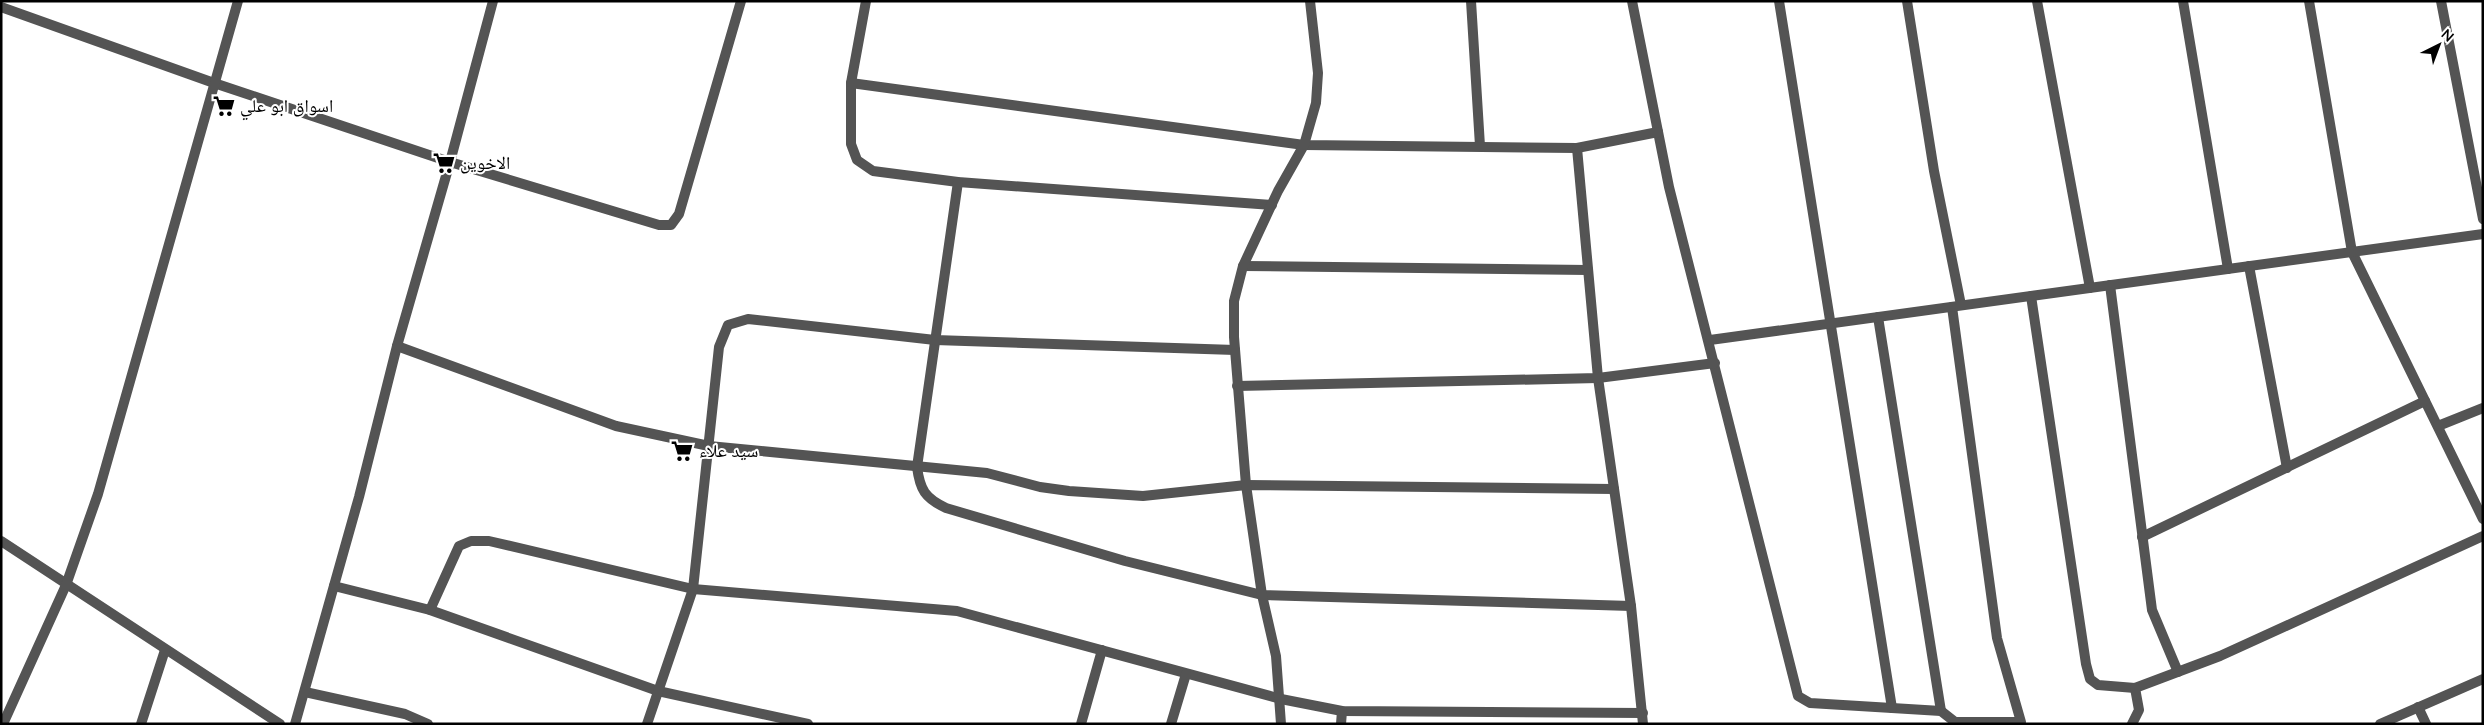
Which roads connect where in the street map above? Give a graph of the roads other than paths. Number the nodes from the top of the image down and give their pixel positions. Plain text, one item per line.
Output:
1 (238, 1) edge
2 (493, 1) edge
3 (741, 1) edge
4 (866, 1) edge
5 (1310, 1) edge
6 (1471, 1) edge
7 (1632, 1) edge
8 (1779, 1) edge
9 (1907, 1) edge
10 (2037, 1) edge
11 (2183, 1) edge
12 (2309, 1) edge
13 (2440, 1) edge
14 (1, 7) edge
15 (214, 82) junction
16 (851, 83) junction
17 (1658, 132) junction
18 (1304, 145) junction
19 (1480, 146) junction
20 (1576, 148) junction
21 (450, 162) junction
22 (958, 182) junction
23 (1272, 205) junction
24 (2483, 219) edge
25 (2483, 234) edge
26 (2352, 252) junction
27 (1243, 266) junction
28 (2249, 266) junction
29 (2228, 269) junction
30 (1588, 270) junction
31 (2110, 285) junction
32 (2090, 288) junction
33 (2031, 296) junction
34 (1957, 306) junction
35 (1878, 317) junction
36 (1832, 323) junction
37 (935, 340) junction
38 (1710, 340) junction
39 (397, 346) junction
40 (1235, 350) junction
41 (1715, 362) junction
42 (1598, 378) junction
43 (1237, 386) junction
44 (2425, 401) junction
45 (2483, 408) edge
46 (2438, 426) junction
47 (708, 446) junction
48 (917, 467) junction
49 (2287, 468) junction
50 (1246, 485) junction
51 (1614, 489) junction
52 (2483, 519) edge
53 (2483, 536) edge
54 (2142, 537) junction
55 (1, 541) edge
56 (66, 584) junction
57 (334, 586) junction
58 (693, 590) junction
59 (1262, 595) junction
60 (1631, 606) junction
61 (430, 610) junction
62 (165, 650) junction
63 (1102, 650) junction
64 (2178, 672) junction
65 (1186, 674) junction
66 (2483, 679) edge
67 (2135, 688) junction
68 (658, 691) junction
69 (305, 692) junction
70 (1281, 699) junction
71 (2418, 707) junction
72 (1892, 708) junction
73 (1342, 711) junction
74 (1941, 711) junction
75 (1643, 718) edge
76 (1954, 723) edge
77 (2023, 723) edge
78 (3, 724) edge
79 (140, 724) edge
80 (280, 724) edge
81 (295, 724) edge
82 (428, 724) edge
83 (647, 724) edge
84 (808, 724) edge
85 (1081, 724) edge
86 (1171, 724) edge
87 (1281, 724) edge
88 (1341, 724) edge
89 (2132, 724) edge
90 (2380, 724) edge
91 (2426, 724) edge

1 - 15 street
2 - 21 street
3 - 21 street
4 - 16 street
5 - 18 street
6 - 19 street
7 - 17 street
8 - 36 street
9 - 34 street
10 - 32 street
11 - 29 street
12 - 26 street
13 - 24 street
14 - 15 street
15 - 21 street
15 - 56 street
16 - 18 street
16 - 22 street
17 - 20 street
17 - 38 street
18 - 19 street
18 - 23 street
19 - 20 street
20 - 30 street
21 - 39 street
22 - 23 street
22 - 37 street
23 - 27 street
25 - 26 street
26 - 28 street
26 - 44 street
27 - 30 street
27 - 40 street
28 - 29 street
28 - 49 street
29 - 31 street
30 - 42 street
31 - 32 street
31 - 54 street
32 - 33 street
33 - 34 street
33 - 67 street
34 - 35 street
34 - 77 street
35 - 36 street
35 - 74 street
36 - 38 street
36 - 72 street
37 - 40 street
37 - 47 street
37 - 48 street
38 - 41 street
39 - 47 street
39 - 57 street
40 - 43 street
41 - 42 street
41 - 72 street
42 - 43 street
42 - 51 street
43 - 50 street
44 - 46 street
44 - 49 street
45 - 46 street
46 - 52 street
47 - 48 street
47 - 58 street
48 - 50 street
48 - 59 street
49 - 54 street
50 - 51 street
50 - 59 street
51 - 60 street
53 - 64 street
54 - 64 street
55 - 56 street
56 - 62 street
56 - 78 street
57 - 61 street
57 - 69 street
58 - 61 street
58 - 63 street
58 - 68 street
59 - 60 street
59 - 70 street
60 - 75 street
61 - 68 street
62 - 79 street
62 - 80 street
63 - 65 street
63 - 85 street
64 - 67 street
65 - 70 street
65 - 86 street
66 - 71 street
67 - 89 street
68 - 83 street
68 - 84 street
69 - 81 street
69 - 82 street
70 - 73 street
70 - 87 street
71 - 90 street
71 - 91 street
72 - 74 street
73 - 75 street
73 - 88 street
74 - 76 street
76 - 77 street

